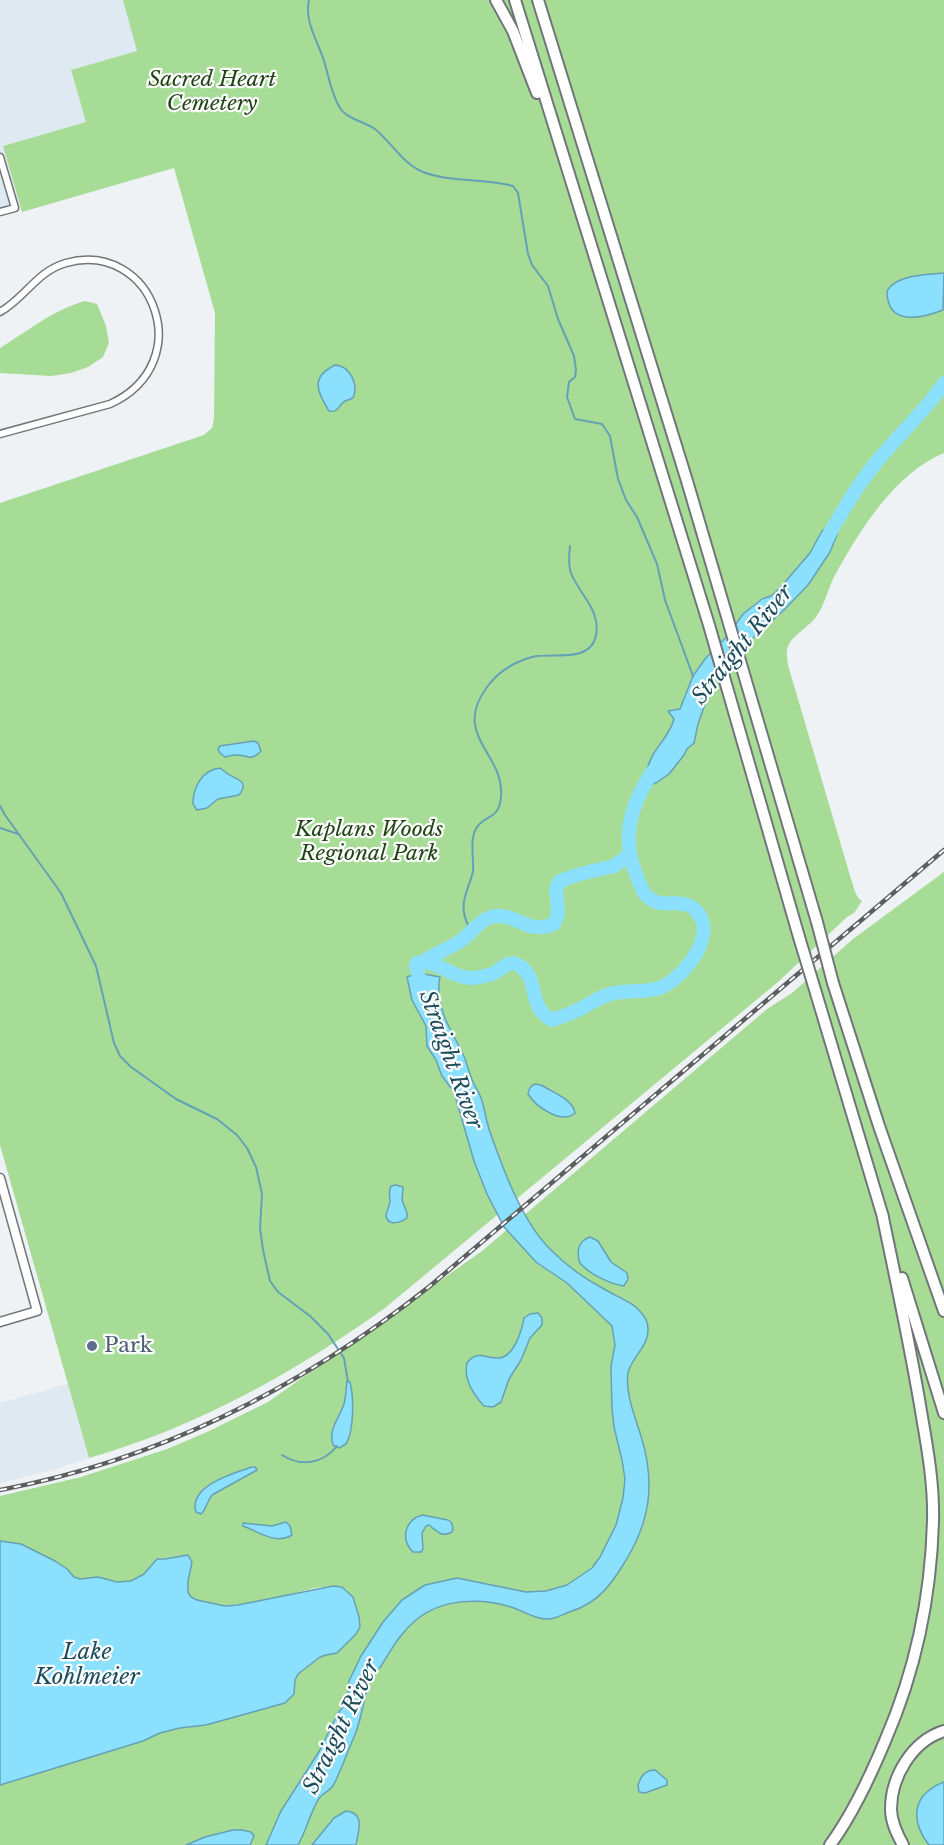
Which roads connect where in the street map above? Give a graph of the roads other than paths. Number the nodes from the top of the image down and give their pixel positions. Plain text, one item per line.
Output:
1 (496, 0) edge
2 (515, 0) edge
3 (538, 0) edge
4 (0, 156) edge
5 (0, 212) edge
6 (585, 224) junction
7 (0, 312) edge
8 (0, 434) edge
9 (0, 1178) edge
10 (906, 1200) junction
11 (3, 1203) edge
12 (882, 1213) junction
13 (944, 1290) edge
14 (944, 1311) edge
15 (0, 1322) edge
16 (944, 1413) edge
17 (944, 1731) edge
18 (830, 1845) edge
19 (903, 1845) edge

1 - 6 highway
2 - 6 highway
3 - 10 highway, bridge
4 - 5 street
6 - 12 highway, bridge
7 - 8 street
9 - 11 street
10 - 13 highway
10 - 14 highway
11 - 15 street
12 - 16 highway
12 - 18 highway
17 - 19 highway

